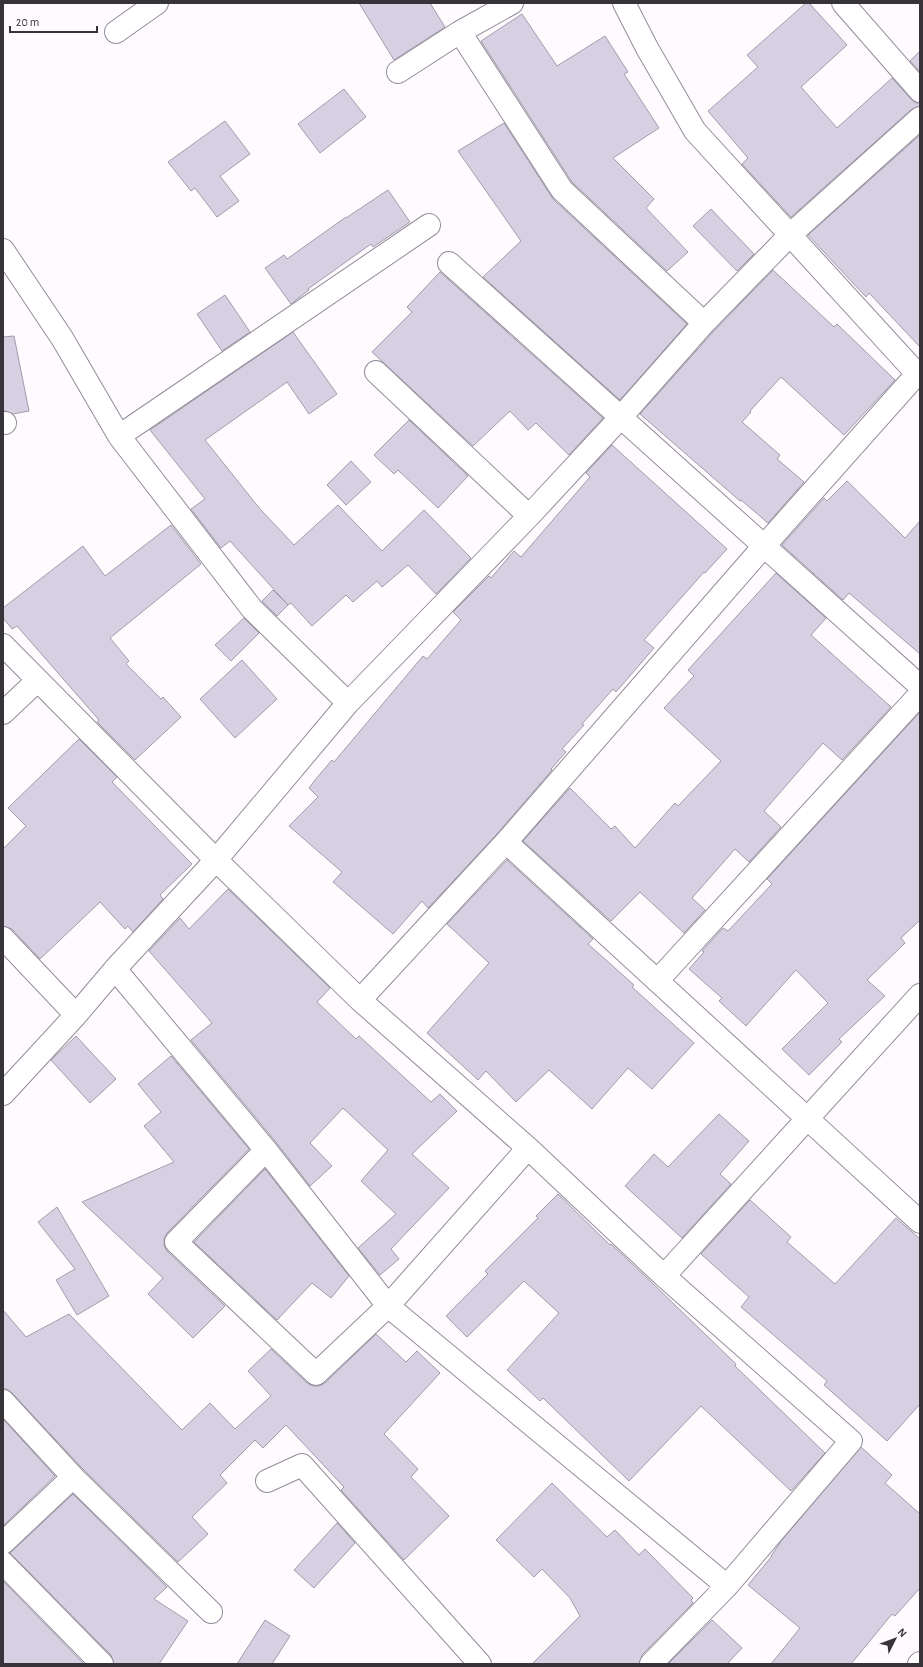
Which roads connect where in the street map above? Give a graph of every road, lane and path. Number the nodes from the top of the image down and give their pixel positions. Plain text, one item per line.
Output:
1 (158, 3) edge
2 (512, 3) edge
3 (624, 3) edge
4 (843, 3) edge
5 (116, 32) dead end
6 (460, 32) junction
7 (398, 72) dead end
8 (920, 91) edge
9 (920, 118) edge
10 (429, 225) dead end
11 (790, 234) junction
12 (3, 250) edge
13 (449, 263) dead end
14 (704, 323) junction
15 (376, 372) dead end
16 (918, 375) edge
17 (621, 417) junction
18 (119, 436) junction
19 (529, 516) junction
20 (764, 546) junction
21 (3, 645) edge
22 (37, 680) junction
23 (920, 686) edge
24 (920, 694) edge
25 (348, 703) junction
26 (3, 713) edge
27 (506, 842) junction
28 (216, 860) junction
29 (3, 938) edge
30 (115, 969) junction
31 (658, 981) junction
32 (920, 994) edge
33 (360, 1000) junction
34 (76, 1015) junction
35 (3, 1094) edge
36 (808, 1119) junction
37 (528, 1148) junction
38 (266, 1150) junction
39 (920, 1222) edge
40 (664, 1276) junction
41 (388, 1306) junction
42 (3, 1402) edge
43 (73, 1477) junction
44 (267, 1482) dead end
45 (3, 1543) edge
46 (3, 1563) edge
47 (727, 1586) junction
48 (211, 1612) dead end
49 (102, 1664) edge
50 (480, 1664) edge
51 (651, 1664) edge

1 - 5 street
2 - 6 street
3 - 11 street
4 - 8 street
6 - 7 street
6 - 14 street
9 - 11 street
10 - 18 street
11 - 14 street
11 - 16 street
12 - 18 street
13 - 17 street
14 - 17 street
15 - 19 street
16 - 20 street
17 - 19 street
17 - 20 street
18 - 25 street
19 - 25 street
20 - 23 street
20 - 27 street
21 - 22 street
22 - 26 street
22 - 28 street
24 - 31 street
25 - 28 street
27 - 31 street
27 - 33 street
28 - 30 street
28 - 33 street
29 - 34 street
30 - 34 street
30 - 38 street
31 - 36 street
32 - 36 street
33 - 37 street
34 - 35 street
36 - 39 street
36 - 40 street
37 - 40 street
37 - 41 street
38 - 41 street
38 - 41 street
40 - 47 street
41 - 47 street
42 - 43 street
43 - 45 street
43 - 48 street
44 - 50 street
46 - 49 street
47 - 51 street

